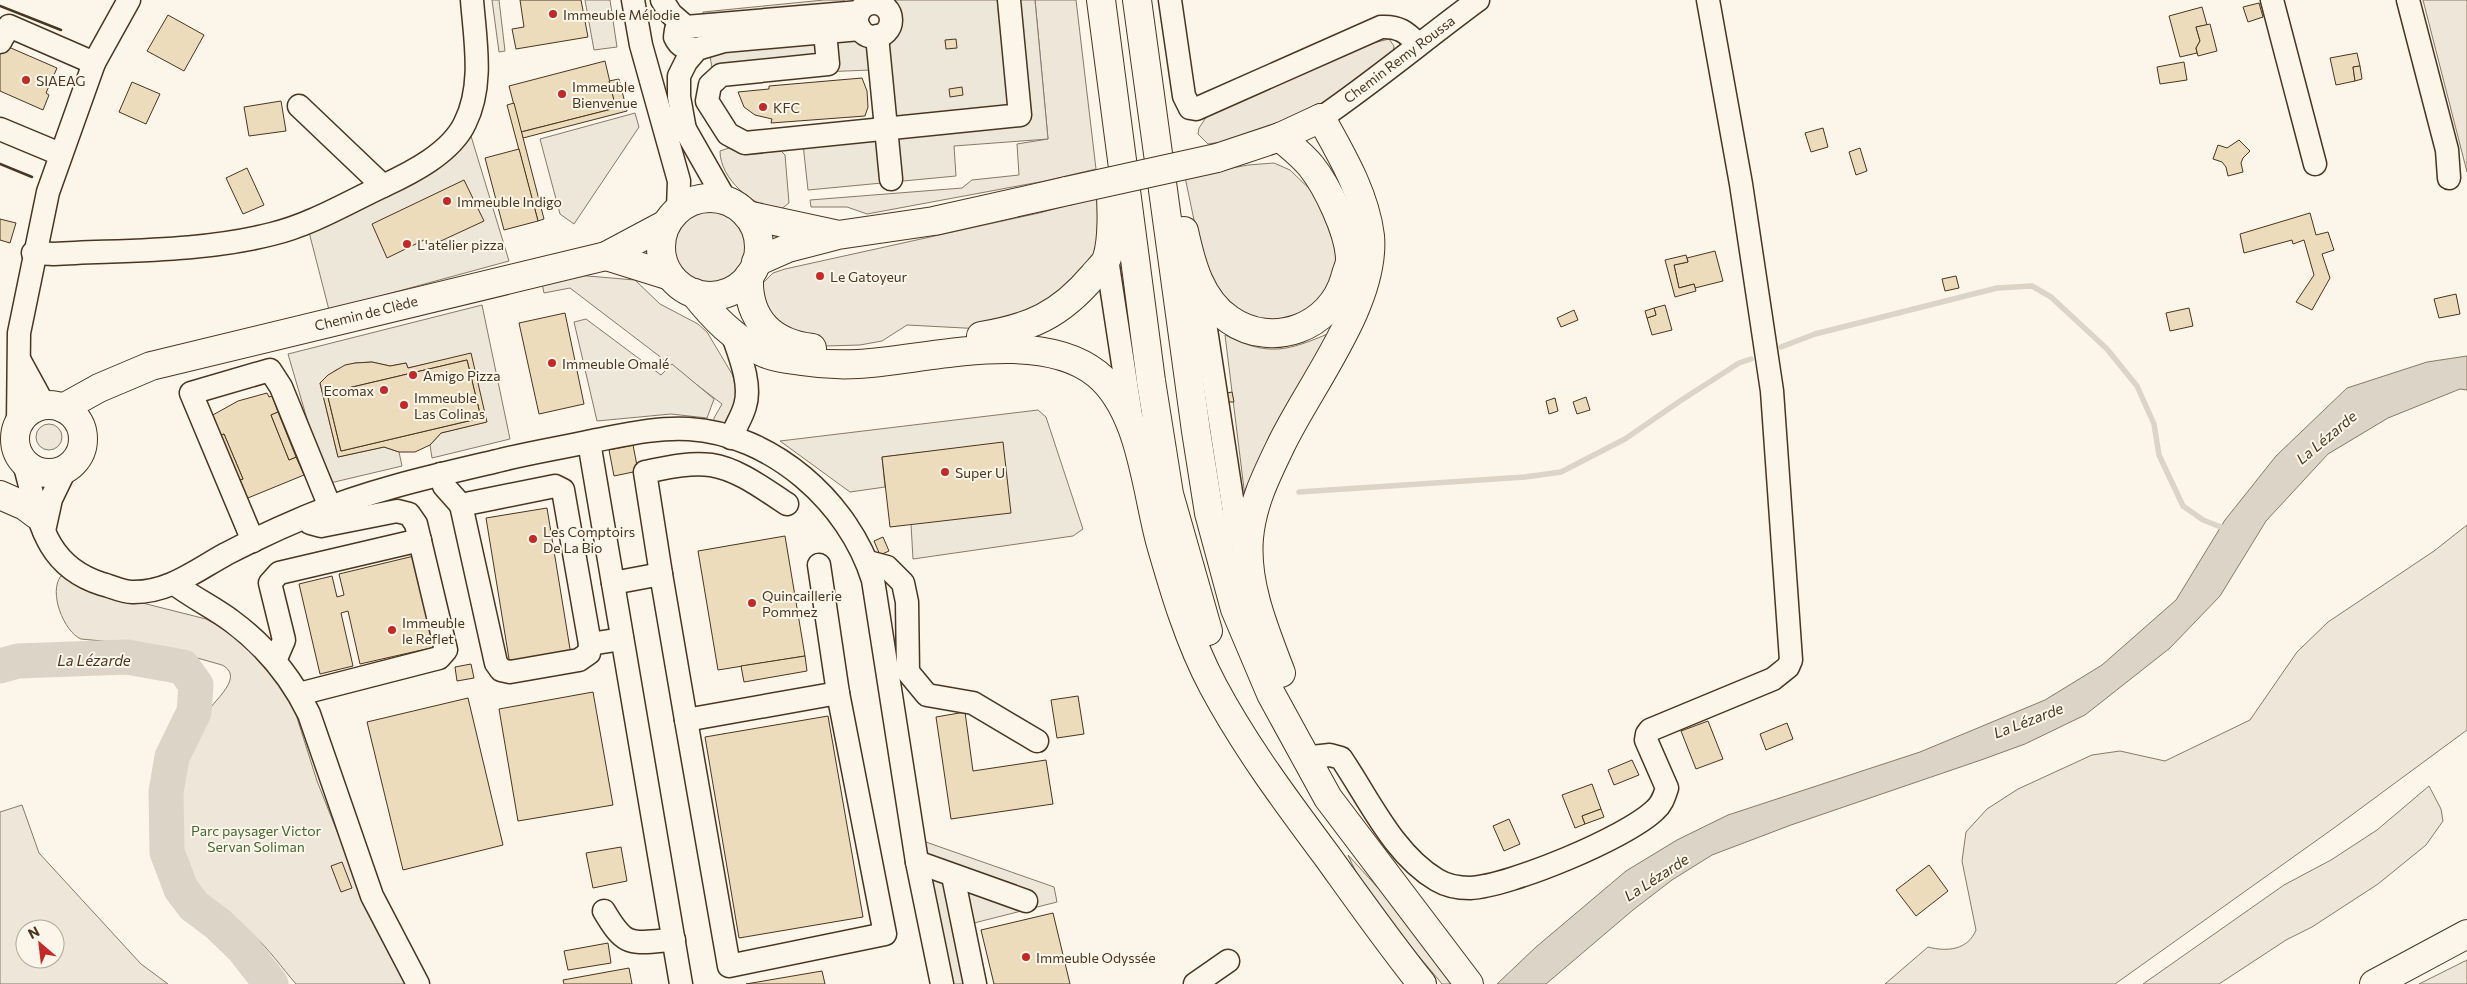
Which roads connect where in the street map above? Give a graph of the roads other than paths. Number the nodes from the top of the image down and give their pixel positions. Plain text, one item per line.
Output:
1 (129, 0) edge
2 (472, 0) edge
3 (633, 0) edge
4 (655, 0) edge
5 (662, 0) edge
6 (1009, 0) edge
7 (1099, 0) edge
8 (1137, 0) edge
9 (1170, 0) edge
10 (1478, 0) edge
11 (1708, 0) edge
12 (2272, 0) edge
13 (2408, 0) edge
14 (869, 16) edge
15 (686, 27) junction
16 (825, 32) junction
17 (0, 42) edge
18 (1418, 44) junction
19 (641, 46) junction
20 (697, 49) junction
21 (94, 63) junction
22 (652, 71) junction
23 (299, 106) dead end
24 (1320, 118) junction
25 (886, 128) junction
26 (0, 129) edge
27 (685, 130) junction
28 (1280, 137) junction
29 (60, 154) junction
30 (2315, 164) dead end
31 (2449, 178) dead end
32 (891, 179) dead end
33 (383, 186) junction
34 (737, 208) junction
35 (672, 217) junction
36 (838, 235) junction
37 (33, 253) junction
38 (606, 256) junction
39 (1107, 259) junction
40 (753, 269) junction
41 (670, 276) junction
42 (1198, 283) junction
43 (694, 293) junction
44 (732, 334) junction
45 (17, 356) junction
46 (62, 412) junction
47 (1133, 431) junction
48 (731, 438) junction
49 (589, 442) junction
50 (19, 456) edge
51 (66, 468) junction
52 (441, 474) junction
53 (0, 482) edge
54 (0, 495) edge
55 (787, 504) dead end
56 (461, 505) junction
57 (330, 507) junction
58 (306, 517) junction
59 (41, 524) junction
60 (420, 540) junction
61 (253, 541) junction
62 (868, 562) junction
63 (820, 565) dead end
64 (1250, 565) junction
65 (661, 574) junction
66 (613, 583) junction
67 (175, 584) junction
68 (622, 639) junction
69 (590, 644) junction
70 (275, 662) junction
71 (838, 693) junction
72 (299, 694) junction
73 (686, 720) junction
74 (1037, 741) dead end
75 (1312, 757) junction
76 (1328, 798) junction
77 (1292, 808) junction
78 (917, 862) junction
79 (953, 876) junction
80 (1026, 902) dead end
81 (604, 911) dead end
82 (2467, 934) edge
83 (674, 940) junction
84 (1228, 961) dead end
85 (1414, 974) edge
86 (418, 984) edge
87 (681, 984) edge
88 (942, 984) edge
89 (974, 984) edge
90 (1195, 984) edge
91 (1469, 984) edge
92 (2374, 984) edge

1 - 21 street
2 - 33 street
3 - 19 street
4 - 22 street
5 - 15 street
6 - 25 street
7 - 39 main road
7 - 77 main road
8 - 42 main road
8 - 76 main road
9 - 18 street
10 - 18 street, Chemin Remy Roussa
11 - 75 street
12 - 30 street
13 - 31 street
14 - 15 street
14 - 16 street
14 - 25 street
15 - 20 street
16 - 20 street
16 - 25 street
17 - 21 street
18 - 24 street, Chemin Remy Roussa
19 - 22 street
19 - 35 street
20 - 27 street
21 - 29 street
22 - 27 street
23 - 33 street
24 - 28 main road
24 - 64 main road
25 - 32 street
26 - 29 street
27 - 34 street
28 - 36 main road, bridge
28 - 42 main road
29 - 37 street
33 - 37 street
34 - 35 main road
34 - 36 main road
34 - 40 main road
35 - 38 main road, Chemin de Clède
35 - 41 main road
36 - 40 main road
37 - 45 street
38 - 41 main road
38 - 46 main road, Chemin de Clède
39 - 40 main road
39 - 47 street
40 - 43 main road
41 - 43 main road
42 - 64 street
43 - 44 main road
44 - 47 main road
44 - 48 street
45 - 46 street
45 - 50 street
46 - 50 main road
46 - 51 main road
47 - 77 main road
48 - 49 street
48 - 62 street
49 - 52 street
49 - 66 street
50 - 51 main road
50 - 53 main road
50 - 59 street
51 - 59 street
52 - 56 street
52 - 57 street
54 - 59 main road
55 - 65 street
56 - 69 street
56 - 69 street
57 - 58 street
57 - 61 street
58 - 60 street
58 - 61 street
59 - 67 street
60 - 70 street
60 - 72 street
61 - 67 street
62 - 74 street
62 - 78 street
63 - 71 street
64 - 75 main road
65 - 66 street
65 - 73 street
66 - 68 street
67 - 70 street
68 - 69 street
68 - 83 street
70 - 72 street
71 - 73 street
71 - 73 street
72 - 86 street
75 - 76 main road
76 - 91 main road
77 - 85 main road
78 - 79 street
78 - 88 street
79 - 80 street
79 - 89 street
81 - 83 street
82 - 92 main road
83 - 87 street
84 - 90 street

